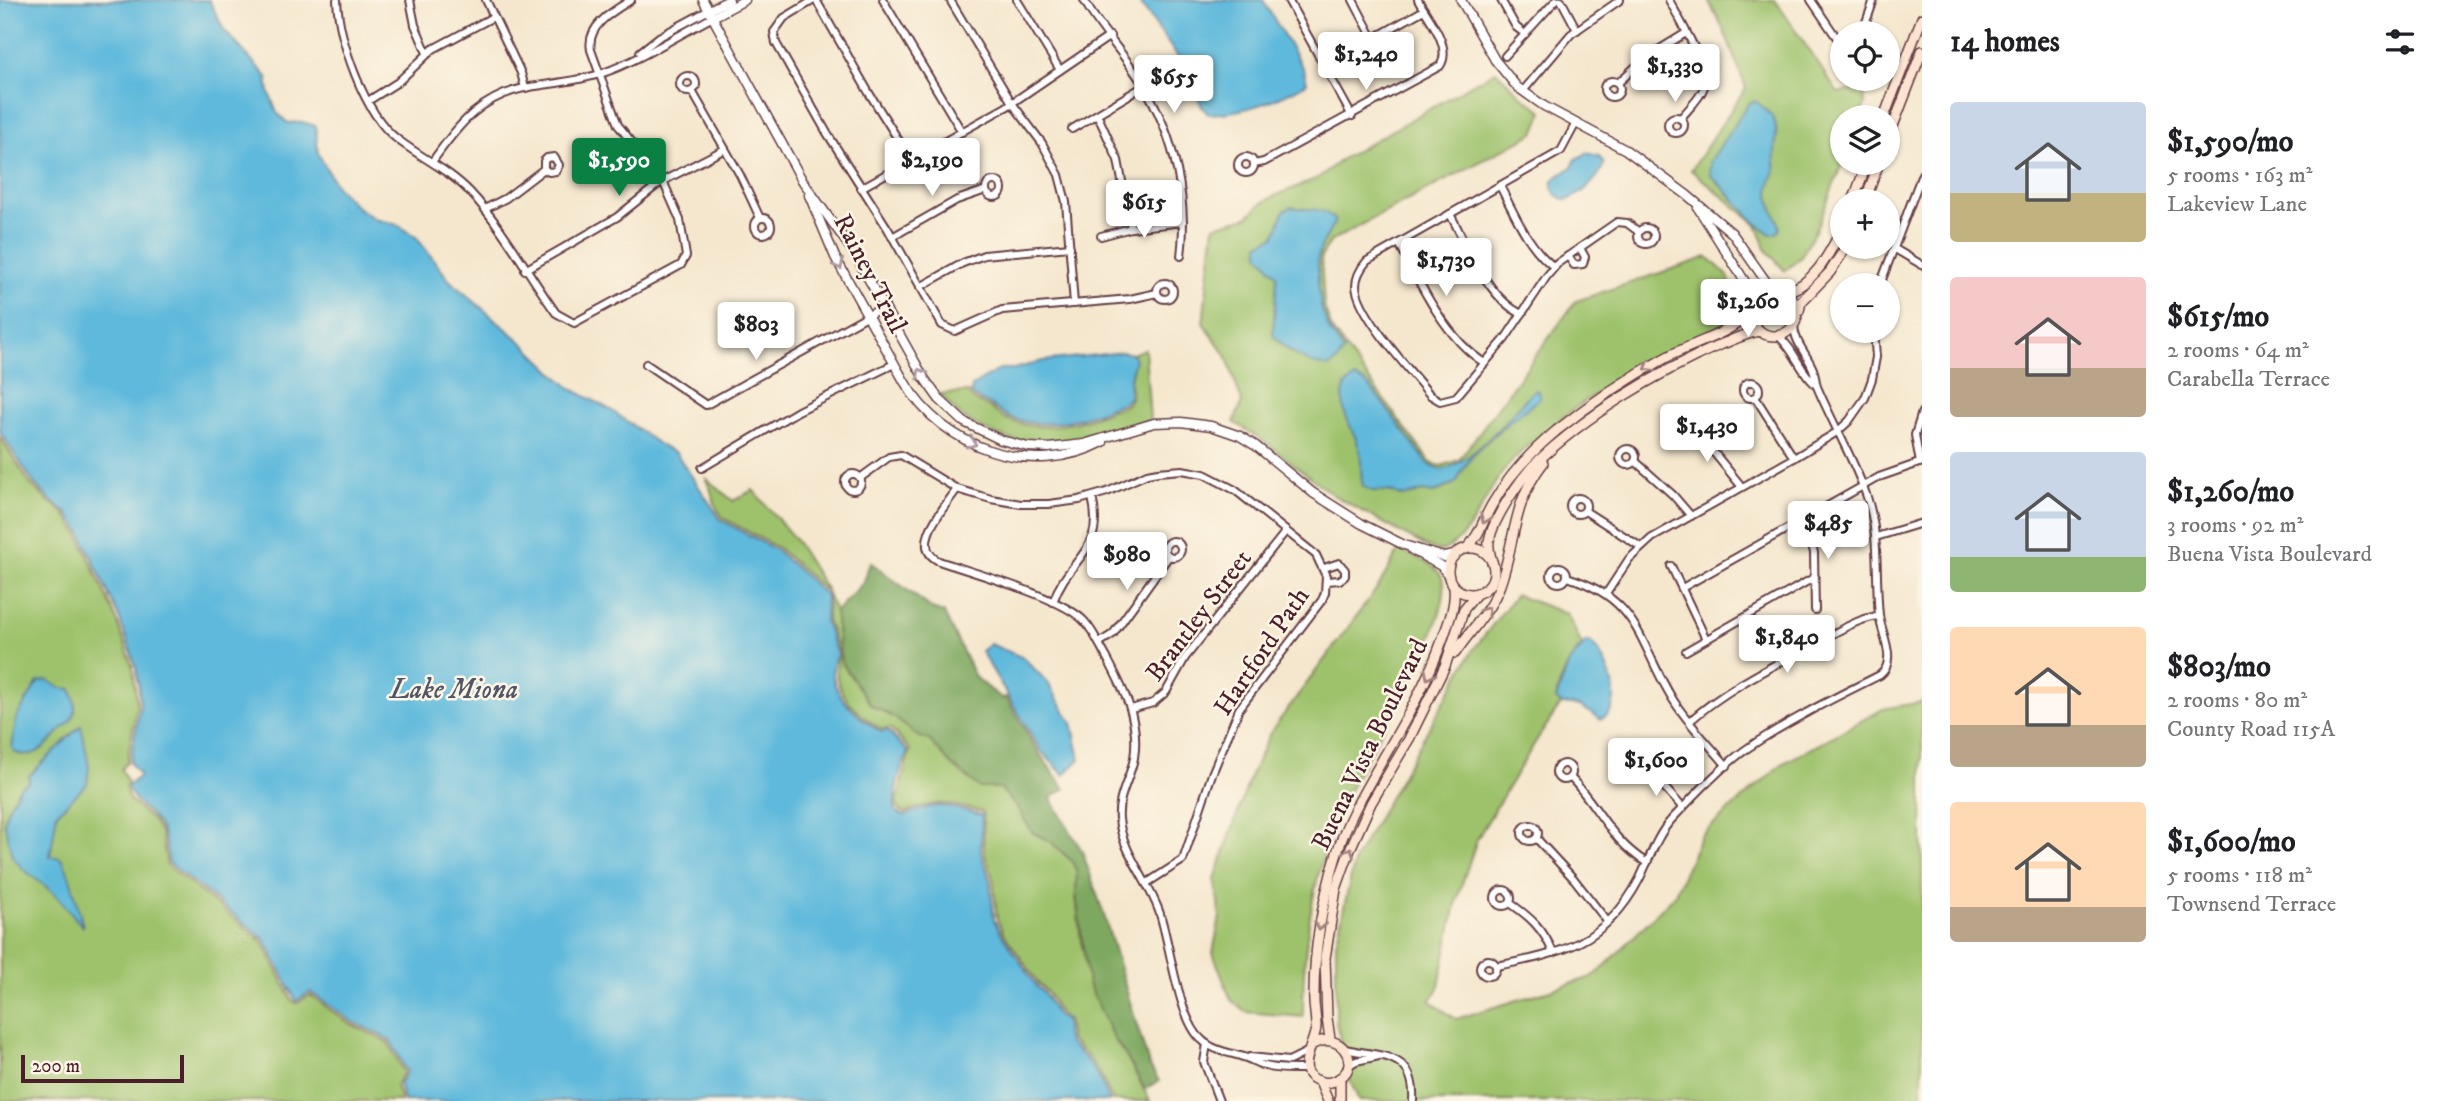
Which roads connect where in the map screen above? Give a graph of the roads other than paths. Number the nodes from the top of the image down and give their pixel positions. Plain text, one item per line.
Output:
1 (337, 0) edge
2 (410, 0) edge
3 (486, 0) edge
4 (631, 0) edge
5 (703, 0) edge
6 (729, 0) edge
7 (745, 0) edge
8 (815, 0) edge
9 (883, 0) edge
10 (950, 0) edge
11 (1017, 0) edge
12 (1084, 0) edge
13 (1288, 0) edge
14 (1353, 0) edge
15 (1418, 0) edge
16 (1461, 0) edge
17 (1501, 0) edge
18 (1558, 0) edge
19 (1620, 0) edge
20 (1669, 0) edge
21 (1811, 0) edge
22 (1874, 0) edge
23 (1424, 10) junction
24 (711, 14) junction
25 (493, 17) junction
26 (1922, 18) edge
27 (1866, 21) edge
28 (1830, 28) edge
29 (1577, 30) junction
30 (1525, 33) junction
31 (1686, 33) junction
32 (1110, 36) junction
33 (1373, 38) junction
34 (1922, 51) edge
35 (427, 53) junction
36 (1505, 56) dead end
37 (1324, 66) junction
38 (1060, 70) junction
39 (601, 74) junction
40 (1618, 83) dead end
41 (1144, 86) junction
42 (525, 88) junction
43 (692, 91) dead end
44 (1523, 91) junction
45 (368, 101) junction
46 (1012, 103) junction
47 (1889, 105) edge
48 (1900, 108) edge
49 (1097, 114) junction
50 (1352, 116) junction
51 (1680, 119) dead end
52 (1576, 123) junction
53 (1072, 129) dead end
54 (962, 132) junction
55 (725, 149) junction
56 (911, 160) junction
57 (432, 162) junction
58 (1254, 164) dead end
59 (544, 169) dead end
60 (1922, 174) edge
61 (802, 180) junction
62 (663, 181) junction
63 (1500, 186) junction
64 (862, 188) junction
65 (986, 190) dead end
66 (1687, 195) junction
67 (1914, 196) junction
68 (1922, 199) edge
69 (485, 209) junction
70 (1450, 214) junction
71 (760, 218) dead end
72 (1183, 222) junction
73 (1131, 228) junction
74 (1639, 232) dead end
75 (1900, 234) edge
76 (1101, 236) dead end
77 (892, 237) junction
78 (1399, 243) junction
79 (1070, 247) junction
80 (1580, 248) junction
81 (1900, 251) edge
82 (1830, 252) edge
83 (1181, 256) dead end
84 (1568, 256) junction
85 (1838, 259) edge
86 (1922, 265) edge
87 (1554, 267) junction
88 (525, 270) junction
89 (920, 287) junction
90 (1772, 290) junction
91 (1785, 292) junction
92 (1157, 293) dead end
93 (1074, 304) junction
94 (885, 306) junction
95 (1752, 308) junction
96 (1522, 314) junction
97 (868, 316) junction
98 (1796, 321) junction
99 (1760, 331) junction
100 (1778, 335) junction
101 (1875, 343) edge
102 (1485, 363) junction
103 (646, 364) dead end
104 (894, 364) junction
105 (1816, 385) junction
106 (1755, 397) dead end
107 (1922, 412) edge
108 (1693, 427) dead end
109 (1837, 432) junction
110 (1107, 438) junction
111 (1558, 444) junction
112 (1794, 457) junction
113 (1636, 461) dead end
114 (1921, 463) edge
115 (702, 468) dead end
116 (860, 478) dead end
117 (1863, 486) junction
118 (1742, 487) junction
119 (957, 489) junction
120 (1092, 497) junction
121 (1585, 511) dead end
122 (1690, 516) junction
123 (1806, 519) junction
124 (1922, 523) edge
125 (1286, 531) junction
126 (1876, 537) junction
127 (1404, 545) junction
128 (1641, 547) junction
129 (1466, 549) junction
130 (1455, 555) junction
131 (1169, 556) dead end
132 (1492, 562) junction
133 (1671, 566) dead end
134 (1324, 568) junction
135 (1449, 576) junction
136 (1567, 577) dead end
137 (1815, 577) junction
138 (1326, 581) junction
139 (1454, 587) junction
140 (1682, 587) junction
141 (1477, 593) junction
142 (1606, 594) junction
143 (1053, 602) junction
144 (1815, 610) dead end
145 (1879, 616) junction
146 (1706, 639) junction
147 (1099, 643) junction
148 (1686, 651) dead end
149 (1446, 666) junction
150 (1131, 709) junction
151 (1690, 721) junction
152 (1727, 766) junction
153 (1648, 769) dead end
154 (1570, 777) dead end
155 (1684, 808) junction
156 (1537, 839) dead end
157 (1647, 863) junction
158 (1147, 883) junction
159 (1510, 903) dead end
160 (1607, 921) junction
161 (1553, 953) junction
162 (1496, 966) dead end
163 (1330, 1040) junction
164 (1207, 1044) junction
165 (1310, 1048) junction
166 (1345, 1049) junction
167 (1382, 1055) junction
168 (1244, 1057) junction
169 (1348, 1066) junction
170 (1307, 1069) junction
171 (1340, 1078) junction
172 (1320, 1082) junction
173 (1219, 1101) edge
174 (1328, 1101) edge
175 (1340, 1101) edge
176 (1413, 1101) edge

1 - 45 street
2 - 35 street
3 - 25 street
4 - 39 street
5 - 24 street
6 - 24 street
7 - 24 street
8 - 56 street
8 - 64 street
9 - 54 street
10 - 46 street
11 - 38 street
12 - 32 street
13 - 37 street
14 - 33 street
15 - 23 street
16 - 44 street
17 - 30 street
18 - 29 street
18 - 30 street
19 - 29 street
20 - 31 street
21 - 28 street
22 - 27 street
23 - 33 street
23 - 50 street
24 - 39 street
24 - 61 street
25 - 35 street
25 - 42 street
26 - 47 main road
29 - 44 street
30 - 36 street
31 - 40 street
31 - 51 street
32 - 38 street
32 - 41 street
33 - 37 street
34 - 48 main road
35 - 45 street
37 - 50 street
38 - 46 street
39 - 42 street
39 - 62 street
41 - 49 street
41 - 72 street
42 - 57 street
43 - 55 street
44 - 52 street
45 - 57 street
46 - 54 street
46 - 79 street
49 - 53 street
49 - 73 street
50 - 58 street
52 - 63 street
52 - 66 street
54 - 56 street
55 - 62 street
55 - 71 street
56 - 64 street
57 - 69 street
59 - 69 street
60 - 67 street
61 - 94 street, Rainey Trail
61 -> 97 street, Rainey Trail
62 - 88 street
62 - 88 street
63 - 70 street
63 - 87 street
64 - 77 street
65 - 77 street
66 - 90 street
66 - 95 street
67 - 68 street
67 - 75 street
69 - 88 street
70 - 78 street
70 - 96 street
72 - 73 street
72 - 83 street
73 - 76 street
74 - 80 street
77 - 89 street
78 - 102 street
78 - 102 street
79 - 89 street
79 - 93 street
80 - 84 street
80 - 84 street
81 - 86 street
82 - 91 main road
84 - 87 street
85 - 98 main road
87 - 96 street
89 - 93 street
90 - 91 main road
90 - 95 main road
91 - 98 main road
92 - 93 street
94 - 97 street
110 -> 94 street, Rainey Trail
95 - 99 main road
95 -> 129 main road
96 - 102 street
97 - 103 street
97 - 104 street, Rainey Trail
98 - 100 main road
98 - 105 street
99 - 100 main road
99 - 111 main road
100 - 105 street
101 - 109 street
104 -> 110 street, Rainey Trail
104 - 115 street
105 - 109 street
106 - 112 street
107 - 114 street
108 - 118 street
109 - 112 street
109 - 117 street
110 - 127 street, Rainey Trail
111 - 132 main road
149 -> 111 main road
112 - 118 street
113 - 122 street
114 - 117 street
116 - 119 street, Hartford Path
117 - 123 street
117 - 126 street
118 - 122 street
119 - 120 street, Hartford Path
119 - 143 street
120 - 125 street, Hartford Path
120 - 143 street
121 - 128 street
122 - 128 street
123 - 137 street
123 - 140 street
124 - 126 street
125 - 134 street, Hartford Path
125 - 150 street, Brantley Street
126 - 145 street
127 - 130 street, Rainey Trail
127 - 135 street, Rainey Trail
128 - 142 street
129 - 130 main road
129 - 132 main road
130 - 135 main road
131 - 147 street
132 - 141 main road
133 - 140 street
134 - 138 street, Hartford Path
134 - 138 street, Hartford Path
135 - 139 main road
136 - 142 street
137 - 144 street
137 - 146 street
138 - 158 street, Hartford Path
139 - 141 main road
139 -> 165 main road, Buena Vista Boulevard
140 - 146 street
141 - 149 main road, Buena Vista Boulevard
142 - 151 street
143 - 147 street
145 - 151 street
145 - 152 street
146 - 148 street
147 - 150 street
163 -> 149 main road, Buena Vista Boulevard
150 - 158 street
151 - 152 street
152 - 155 street
153 - 155 street
154 - 157 street
155 - 157 street
156 - 160 street
157 - 160 street
158 - 164 street
159 - 161 street
160 - 161 street
161 - 162 street
163 - 165 main road
163 - 166 main road
164 - 168 street
164 - 173 street
165 - 168 street
165 - 170 main road
166 - 167 street
166 - 169 main road
167 - 169 street
167 - 176 street
168 - 170 street
169 - 171 main road
170 - 172 main road
171 - 172 main road
171 - 175 main road
172 - 174 main road

